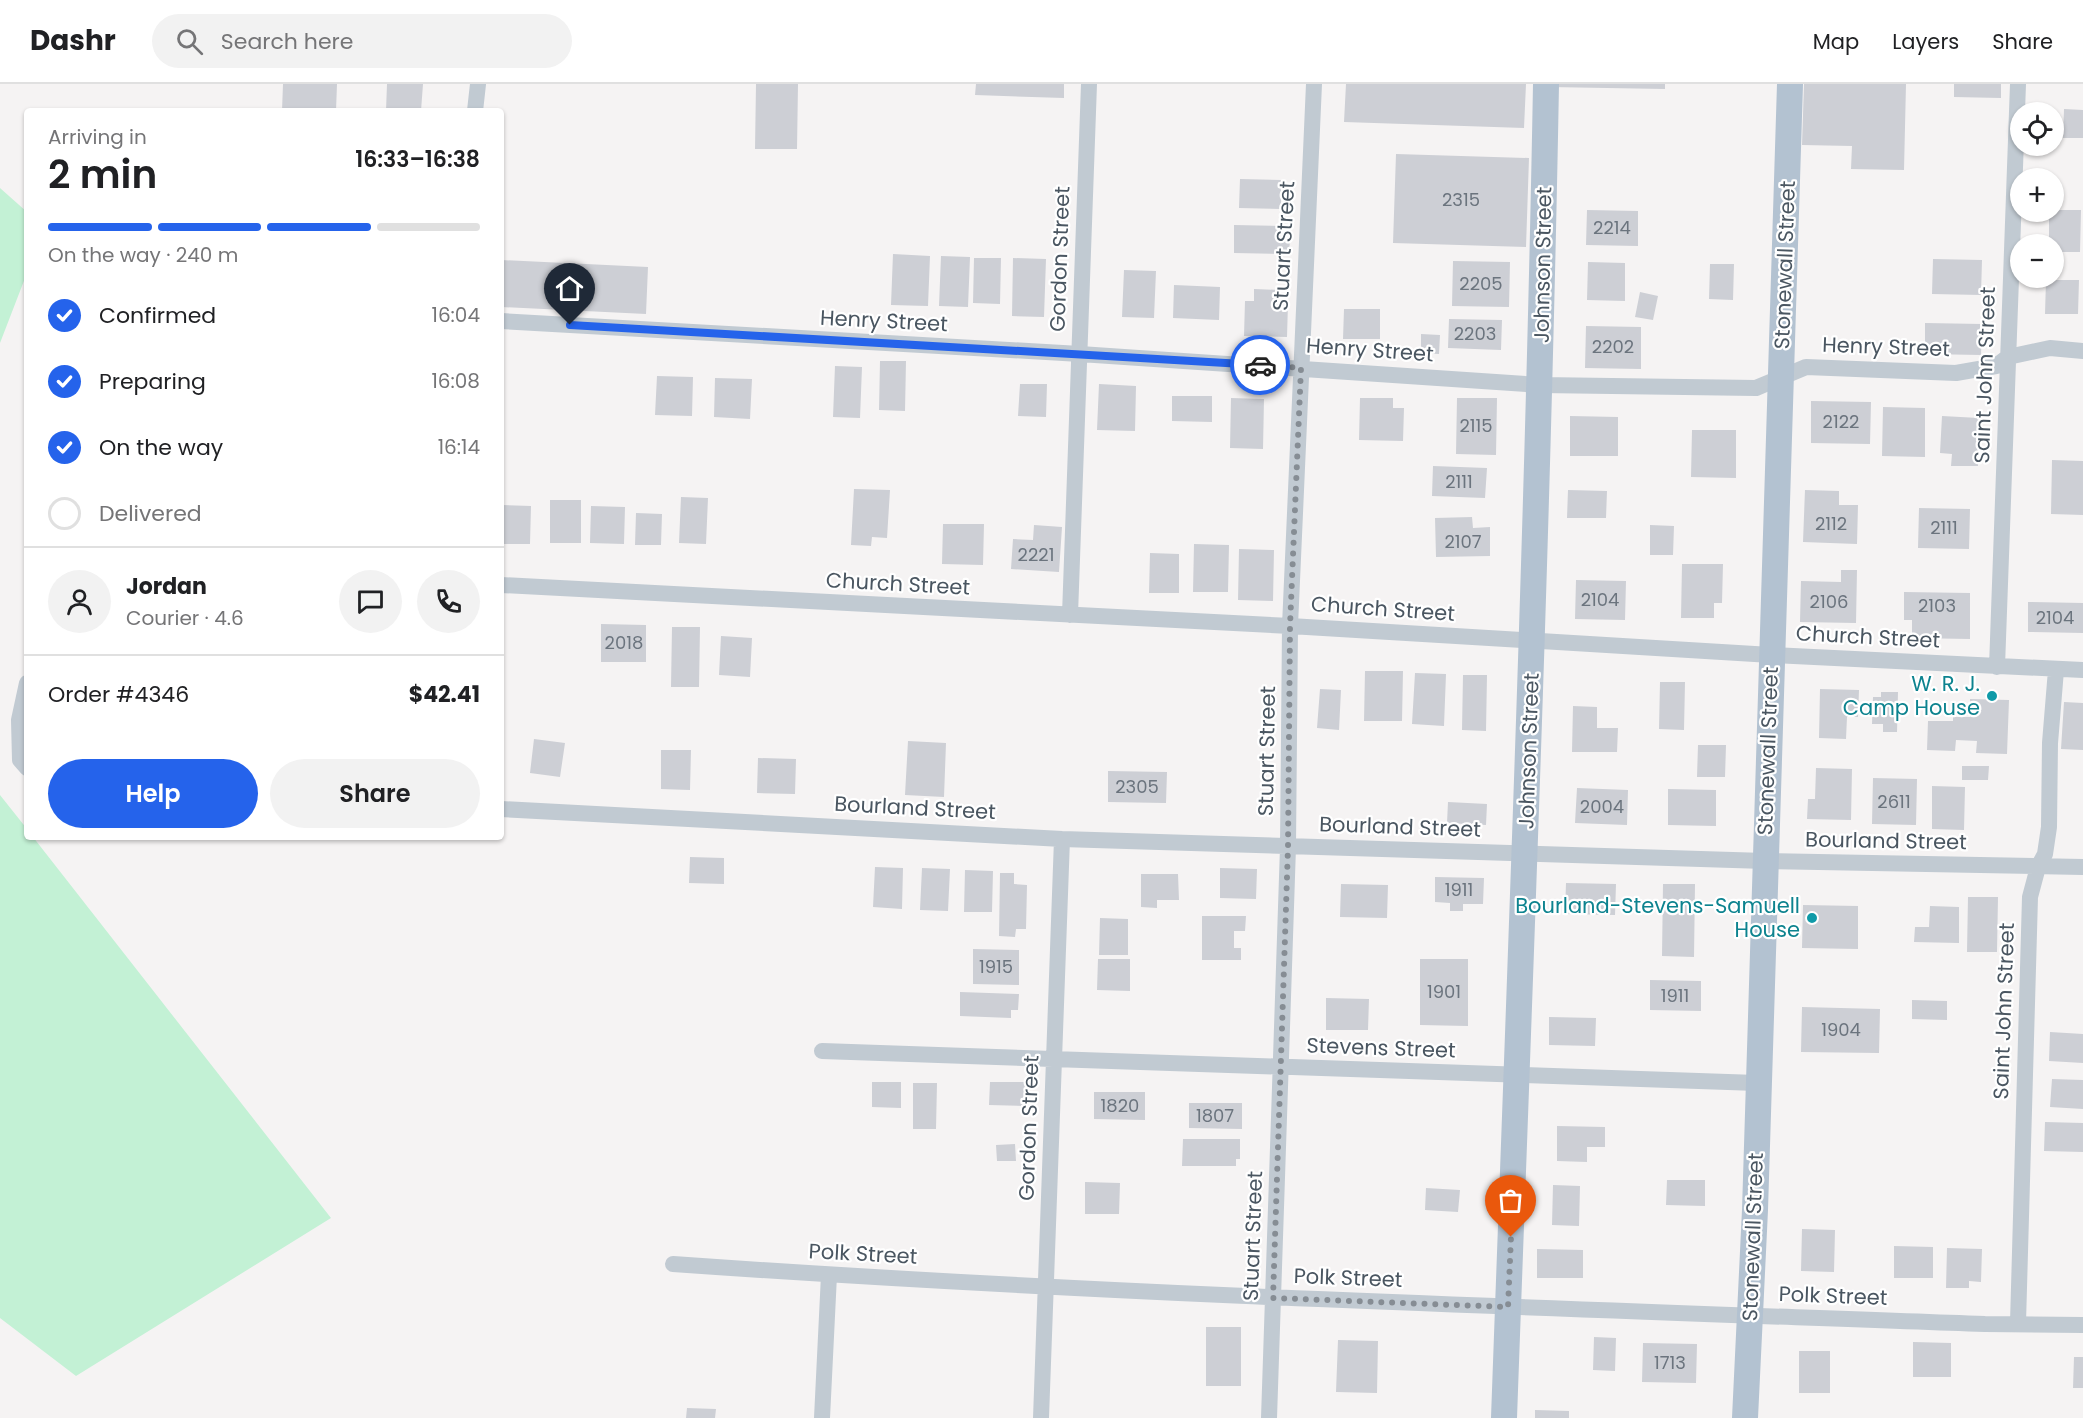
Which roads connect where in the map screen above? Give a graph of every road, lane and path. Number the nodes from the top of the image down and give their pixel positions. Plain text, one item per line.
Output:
1 (478, 84) edge
2 (1089, 84) edge
3 (1314, 84) edge
4 (1546, 84) edge
5 (1790, 84) edge
6 (2018, 84) edge
7 (476, 108) edge
8 (504, 321) edge
9 (2083, 351) edge
10 (1080, 354) junction
11 (2008, 357) junction
12 (1301, 368) junction
13 (1781, 377) junction
14 (1540, 385) junction
15 (504, 585) edge
16 (1070, 615) junction
17 (1290, 626) junction
18 (1533, 641) junction
19 (1771, 655) junction
20 (1997, 667) junction
21 (2056, 670) junction
22 (2083, 670) edge
23 (24, 697) edge
24 (24, 765) edge
25 (504, 809) edge
26 (1062, 839) junction
27 (1288, 847) junction
28 (1525, 854) junction
29 (1765, 861) junction
30 (2038, 867) junction
31 (2083, 867) edge
32 (822, 1051) dead end
33 (1054, 1059) junction
34 (1281, 1067) junction
35 (1517, 1075) junction
36 (1757, 1083) junction
37 (673, 1264) dead end
38 (829, 1275) junction
39 (1046, 1285) junction
40 (1273, 1298) junction
41 (1508, 1307) junction
42 (1750, 1315) junction
43 (2018, 1323) junction
44 (2083, 1325) edge
45 (822, 1418) edge
46 (1041, 1418) edge
47 (1269, 1418) edge
48 (1504, 1418) edge
49 (1745, 1418) edge

1 - 7 street
2 - 10 street, Gordon Street
3 - 12 street, Stuart Street
4 - 14 main road, Johnson Street
5 - 13 main road, Stonewall Street
6 - 11 street, Saint John Street
8 - 10 street, Henry Street
9 - 11 street, Henry Street
10 - 12 street, Henry Street
10 - 16 street, Gordon Street
11 - 13 street, Henry Street
11 - 20 street, Saint John Street
12 - 14 street, Henry Street
12 - 17 street, Stuart Street
13 - 14 street, Henry Street
13 - 19 main road, Stonewall Street
14 - 18 main road, Johnson Street
15 - 16 street, Church Street
16 - 17 street, Church Street
17 - 18 street, Church Street
17 - 27 street, Stuart Street
18 - 19 street, Church Street
18 - 28 main road, Johnson Street
19 - 20 street, Church Street
19 - 29 main road, Stonewall Street
20 - 21 street, Church Street
21 - 22 street, Church Street
21 - 30 street, Saint John Street
23 - 24 street
25 - 26 street, Bourland Street
26 - 27 street, Bourland Street
26 - 33 street, Gordon Street
27 - 28 street, Bourland Street
27 - 34 street, Stuart Street
28 - 29 street, Bourland Street
28 - 35 main road, Johnson Street
29 - 30 street, Bourland Street
29 - 36 main road, Stonewall Street
30 - 31 street, Bourland Street
30 - 43 street, Saint John Street
32 - 33 street, Stevens Street
33 - 34 street, Stevens Street
33 - 39 street, Gordon Street
34 - 35 street, Stevens Street
34 - 40 street, Stuart Street
35 - 36 street, Stevens Street
35 - 41 main road, Johnson Street
36 - 42 main road, Stonewall Street
37 - 38 street, Polk Street
38 - 39 street, Polk Street
38 - 45 street
39 - 40 street, Polk Street
39 - 46 street, Gordon Street
40 - 41 street, Polk Street
40 - 47 street, Stuart Street
41 - 42 street, Polk Street
41 - 48 main road, Johnson Street
42 - 43 street, Polk Street
42 - 49 main road, Stonewall Street
43 - 44 street

